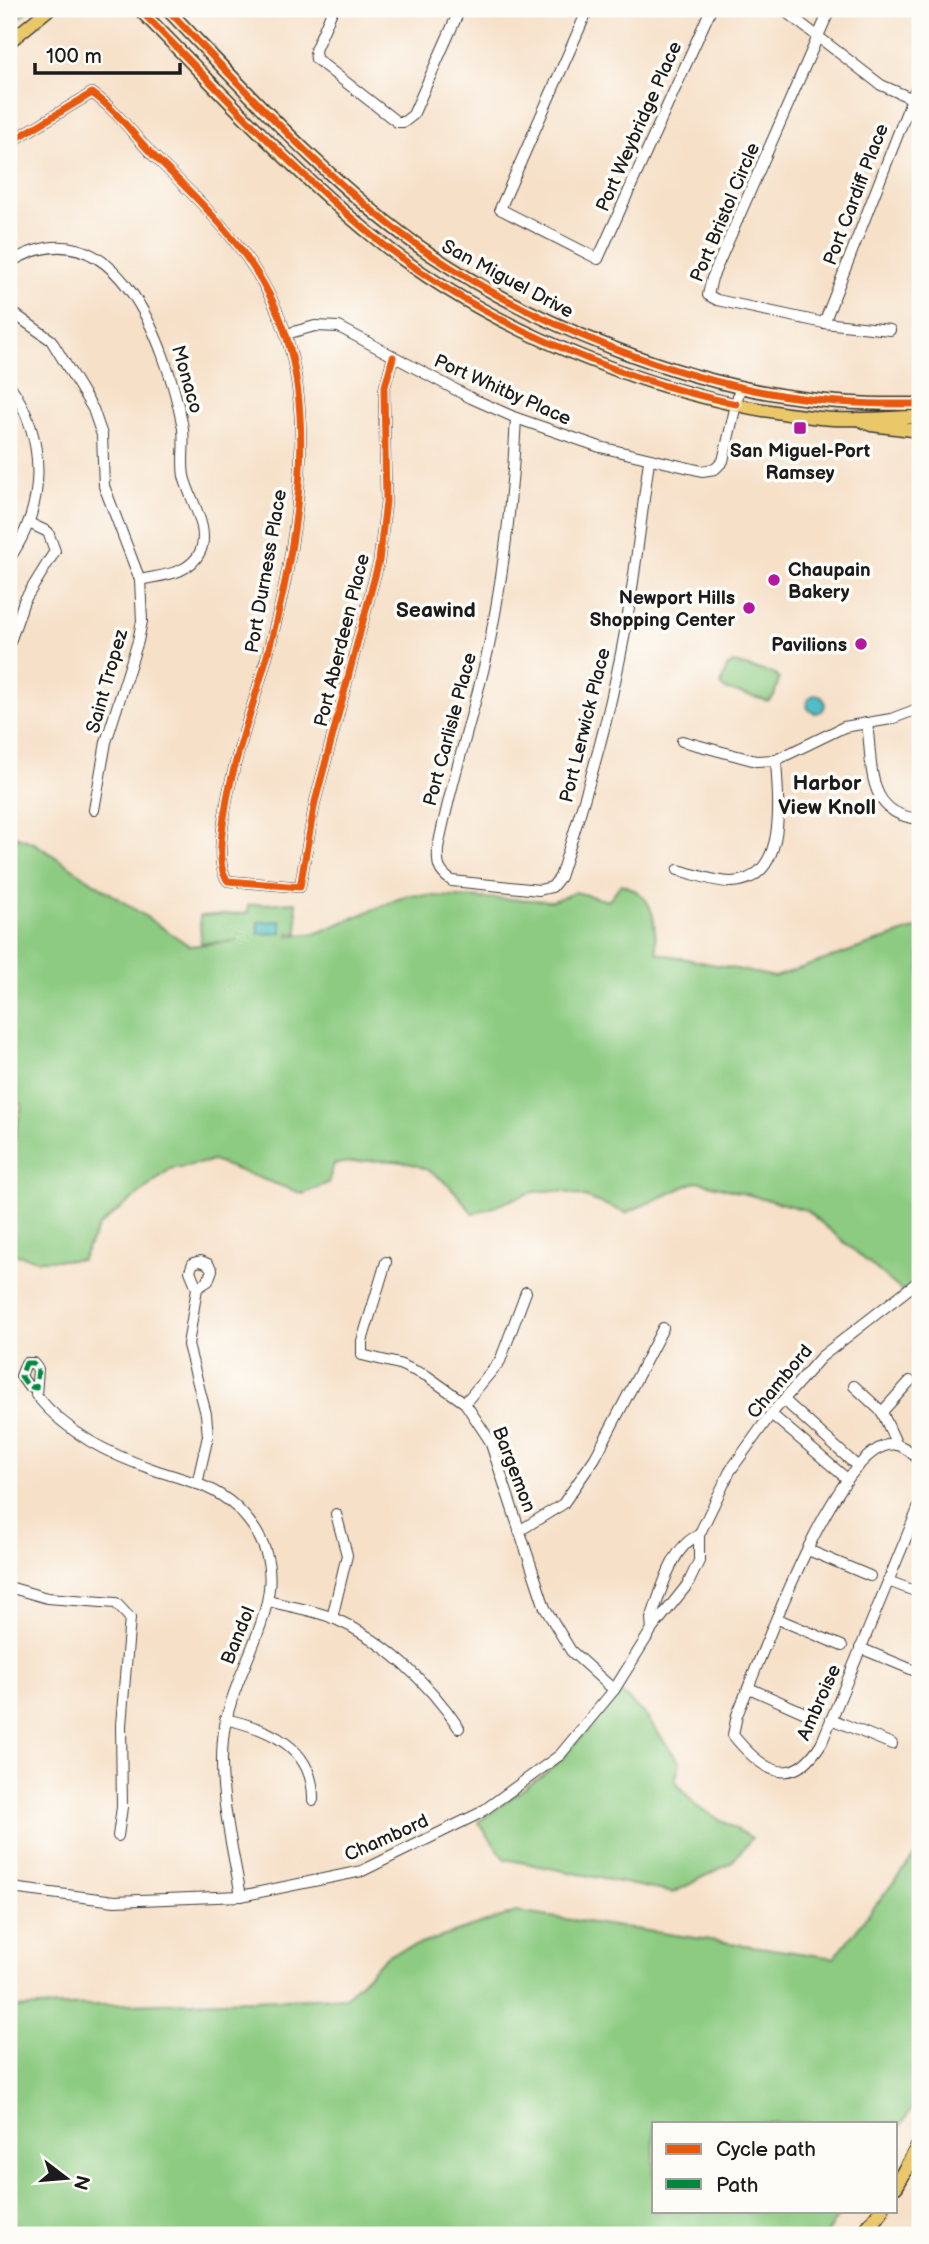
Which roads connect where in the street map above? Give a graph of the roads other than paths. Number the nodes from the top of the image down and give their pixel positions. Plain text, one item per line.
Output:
1 (49, 9) edge
2 (139, 9) edge
3 (167, 9) edge
4 (334, 9) edge
5 (460, 9) edge
6 (588, 9) edge
7 (711, 9) edge
8 (782, 9) edge
9 (830, 9) edge
10 (818, 36) junction
11 (9, 42) edge
12 (920, 78) edge
13 (918, 98) edge
14 (9, 143) edge
15 (9, 263) edge
16 (9, 310) edge
17 (824, 323) junction
18 (890, 330) dead end
19 (286, 334) junction
20 (393, 357) junction
21 (9, 384) edge
22 (740, 387) junction
23 (736, 404) junction
24 (920, 404) edge
25 (920, 417) edge
26 (516, 418) junction
27 (858, 419) junction
28 (920, 431) edge
29 (649, 461) junction
30 (29, 523) junction
31 (9, 559) edge
32 (140, 580) junction
33 (9, 645) edge
34 (920, 708) edge
35 (867, 723) junction
36 (682, 741) dead end
37 (775, 761) junction
38 (94, 810) dead end
39 (920, 819) edge
40 (678, 870) dead end
41 (488, 886) joint
42 (300, 887) joint
43 (386, 1262) dead end
44 (920, 1280) edge
45 (197, 1288) dead end
46 (526, 1292) dead end
47 (663, 1328) dead end
48 (910, 1381) dead end
49 (854, 1386) dead end
50 (36, 1388) dead end
51 (784, 1400) junction
52 (465, 1403) junction
53 (882, 1412) junction
54 (771, 1415) junction
55 (897, 1445) junction
56 (920, 1461) edge
57 (858, 1466) junction
58 (846, 1478) junction
59 (197, 1484) junction
60 (920, 1508) edge
61 (336, 1514) dead end
62 (519, 1531) junction
63 (694, 1537) junction
64 (808, 1550) junction
65 (870, 1576) dead end
66 (667, 1578) junction
67 (888, 1581) junction
68 (685, 1587) junction
69 (10, 1590) edge
70 (920, 1593) edge
71 (270, 1601) junction
72 (332, 1618) junction
73 (778, 1619) junction
74 (652, 1629) junction
75 (842, 1646) dead end
76 (860, 1648) junction
77 (920, 1673) edge
78 (749, 1688) junction
79 (614, 1690) junction
80 (812, 1716) dead end
81 (831, 1719) junction
82 (225, 1720) junction
83 (459, 1728) dead end
84 (892, 1744) dead end
85 (313, 1800) dead end
86 (118, 1836) dead end
87 (9, 1884) edge
88 (241, 1896) junction
89 (920, 2144) edge
90 (920, 2155) edge
91 (898, 2184) edge
92 (898, 2185) edge
93 (880, 2212) edge
94 (862, 2235) edge

1 - 11 main road
2 - 23 main road, San Miguel Drive
3 - 22 main road, San Miguel Drive
4 - 5 street
6 - 7 street, Port Weybridge Place
8 - 10 street
9 - 10 street, Port Bristol Circle
10 - 13 street
10 - 17 street, Port Bristol Circle
12 - 13 street, Port Cardiff Place
13 - 17 street, Port Cardiff Place
14 - 19 street, Port Durness Place
15 - 32 street, Monaco
16 - 32 street, Saint Tropez
17 - 18 street, Port Bristol Circle
19 - 20 street, Port Whitby Place
19 - 42 street, Port Durness Place
20 - 26 street, Port Whitby Place
20 - 42 street, Port Aberdeen Place
21 - 30 street
22 - 23 street
22 - 24 main road, San Miguel Drive
23 - 27 main road, San Miguel Drive
23 - 29 street, Port Whitby Place
25 - 27 main road, San Miguel Drive
26 - 29 street, Port Whitby Place
26 - 41 street, Port Carlisle Place
27 - 28 main road
29 - 41 street, Port Lerwick Place
30 - 31 street
30 - 33 street
32 - 38 street, Saint Tropez
34 - 35 street
35 - 37 street
35 - 39 street
36 - 37 street
37 - 40 street
43 - 52 street, Bargemon
44 - 51 street, Chambord
45 - 59 street
46 - 52 street
47 - 62 street
48 - 53 street
49 - 53 street
50 - 59 street, Bandol
51 - 54 street, Chambord
51 - 57 street
52 - 62 street, Bargemon
53 - 55 street
54 - 58 street
54 - 63 street, Chambord
55 - 56 street
55 - 57 street, Ambroise
57 - 58 street, Ambroise
58 - 64 street, Ambroise
59 - 71 street, Bandol
60 - 67 street, Ambroise
61 - 72 street
62 - 79 street, Bargemon
63 - 66 street, Chambord
63 - 68 street, Chambord
64 - 65 street
64 - 73 street, Ambroise
66 - 68 street
66 - 74 street, Chambord
67 - 70 street
67 - 76 street, Ambroise
68 - 74 street, Chambord
69 - 86 street
71 - 72 street
71 - 82 street, Bandol
72 - 83 street
73 - 75 street
73 - 78 street, Ambroise
74 - 79 street, Chambord
76 - 77 street
76 - 81 street, Ambroise
78 - 80 street
78 - 81 street, Ambroise
79 - 88 street, Chambord
81 - 84 street
82 - 85 street
82 - 88 street, Bandol
87 - 88 street, Chambord
89 - 91 highway
90 - 92 highway
93 - 94 highway

